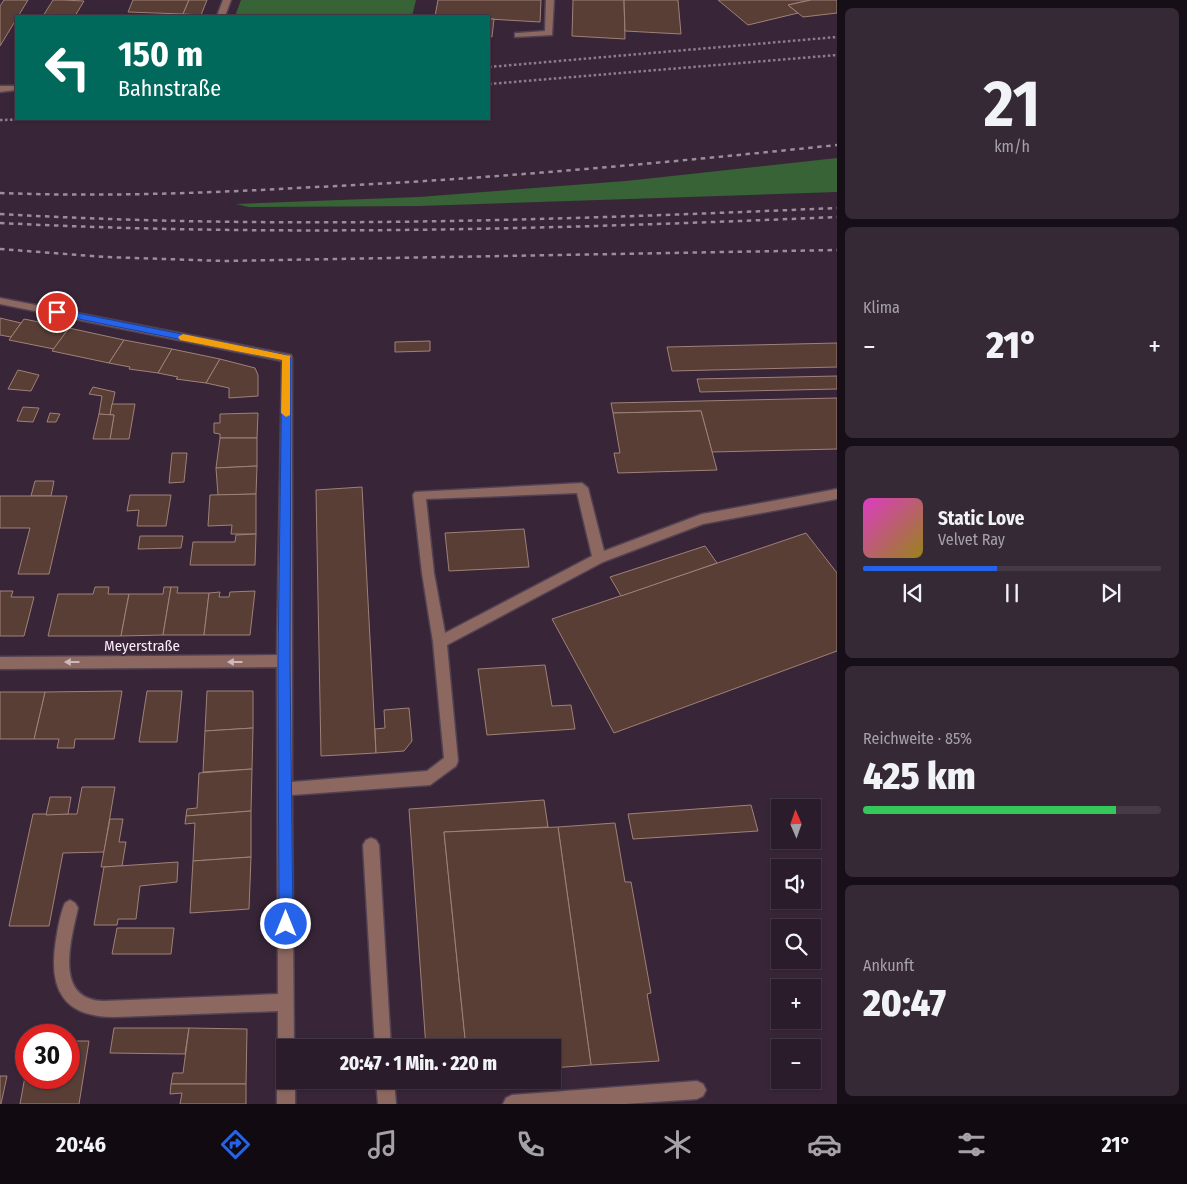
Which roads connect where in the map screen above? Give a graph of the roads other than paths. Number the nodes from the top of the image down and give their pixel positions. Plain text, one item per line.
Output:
1 (227, 0) edge
2 (550, 0) edge
3 (221, 15) edge
4 (518, 35) dead end
5 (0, 88) edge
6 (15, 88) edge
7 (0, 301) edge
8 (837, 494) edge
9 (599, 558) junction
10 (440, 642) junction
11 (284, 661) junction
12 (0, 663) edge
13 (286, 789) junction
14 (371, 845) dead end
15 (70, 908) dead end
16 (286, 1002) junction
17 (286, 1039) edge
18 (383, 1039) edge
19 (286, 1089) edge
20 (386, 1089) edge
21 (697, 1090) dead end
22 (286, 1104) edge
23 (387, 1104) edge
24 (512, 1104) edge

1 - 3 street
2 - 4 street
5 - 6 street
7 - 11 street
8 - 9 street
9 - 10 street
9 - 10 street
10 - 13 street
11 -> 12 street, Meyerstraße
11 - 13 street
13 - 16 street
14 - 18 street
15 - 16 street
16 - 17 street
19 - 22 street
20 - 23 street
21 - 24 street

